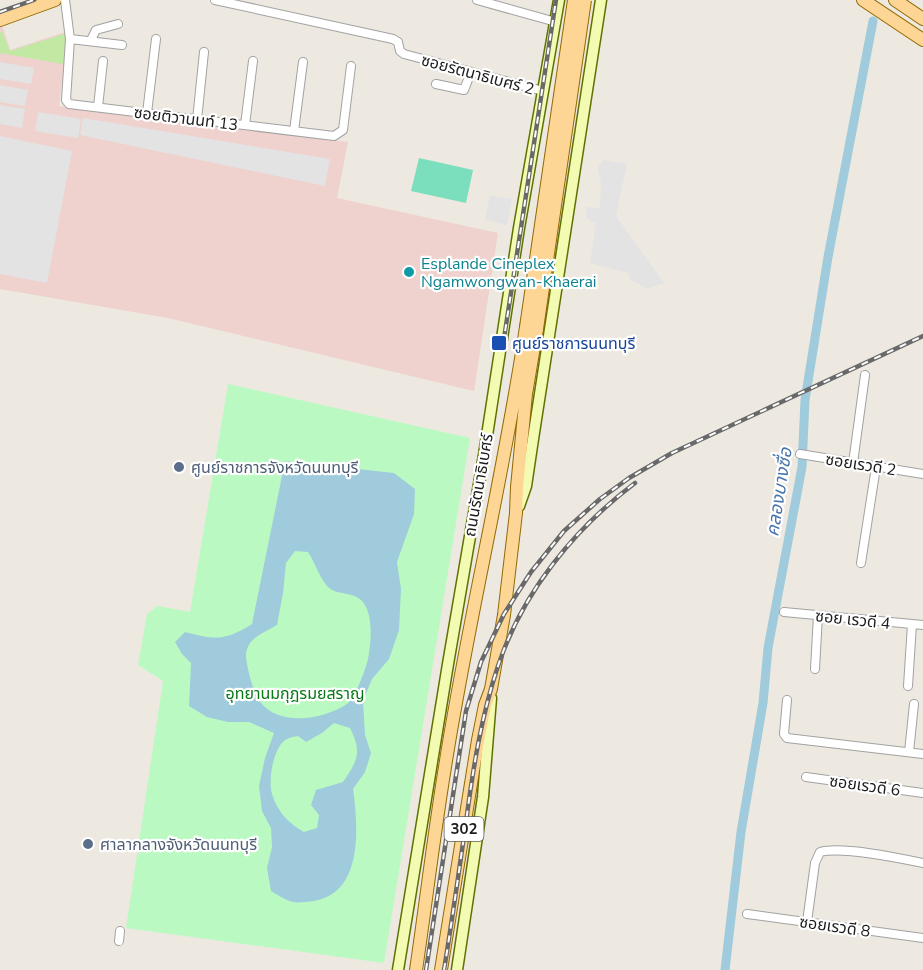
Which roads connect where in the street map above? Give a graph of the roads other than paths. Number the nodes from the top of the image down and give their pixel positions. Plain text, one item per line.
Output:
1 (55, 0) edge
2 (65, 0) edge
3 (215, 0) edge
4 (477, 0) edge
5 (559, 0) edge
6 (574, 0) edge
7 (585, 0) edge
8 (601, 0) edge
9 (863, 0) edge
10 (895, 0) edge
11 (923, 19) edge
12 (0, 20) edge
13 (556, 20) junction
14 (118, 24) dead end
15 (597, 27) junction
16 (70, 39) junction
17 (156, 39) dead end
18 (91, 40) junction
19 (923, 40) edge
20 (122, 45) dead end
21 (204, 52) dead end
22 (103, 61) dead end
23 (253, 61) dead end
24 (303, 62) dead end
25 (351, 66) dead end
26 (471, 72) junction
27 (436, 84) dead end
28 (543, 92) junction
29 (98, 107) junction
30 (147, 113) junction
31 (197, 120) junction
32 (245, 125) junction
33 (294, 131) junction
34 (532, 328) junction
35 (865, 375) dead end
36 (800, 454) dead end
37 (853, 462) junction
38 (876, 466) junction
39 (923, 469) edge
40 (923, 474) edge
41 (516, 513) junction
42 (861, 563) dead end
43 (784, 612) dead end
44 (818, 615) junction
45 (912, 624) junction
46 (923, 625) edge
47 (815, 669) dead end
48 (908, 686) dead end
49 (491, 689) junction
50 (787, 700) dead end
51 (914, 704) dead end
52 (909, 752) junction
53 (923, 754) edge
54 (806, 777) dead end
55 (923, 793) edge
56 (923, 863) edge
57 (747, 914) dead end
58 (807, 922) junction
59 (120, 932) dead end
60 (923, 938) edge
61 (119, 941) dead end
62 (398, 970) edge
63 (416, 970) edge
64 (441, 970) edge
65 (457, 970) edge

1 - 12 main road
2 - 16 street, ซอยติวานนท์ 13
3 - 26 street, ซอยรัตนาธิเบศร์ 2
4 - 13 street
5 - 13 main road, ถนนรัตนาธิเบศร์
6 - 34 main road, ถนนรัตนาธิเบศร์, bridge
7 - 34 main road, ถนนรัตนาธิเบศร์, bridge
8 - 15 main road, ถนนรัตนาธิเบศร์ / 302
9 - 19 main road
10 - 11 main road
13 - 15 main road
13 - 28 main road, ถนนรัตนาธิเบศร์
14 - 18 street
15 - 41 main road, ถนนรัตนาธิเบศร์ / 302
16 - 18 street
16 - 29 street, ซอยติวานนท์ 13
17 - 30 street
18 - 20 street
21 - 31 street
22 - 29 street
23 - 32 street
24 - 33 street
25 - 33 street, ซอยติวานนท์ 13
26 - 27 street
26 - 28 street, ซอยรัตนาธิเบศร์ 2
28 - 62 main road, ถนนรัตนาธิเบศร์
29 - 30 street, ซอยติวานนท์ 13
30 - 31 street, ซอยติวานนท์ 13
31 - 32 street, ซอยติวานนท์ 13
32 - 33 street, ซอยติวานนท์ 13
34 - 41 main road, ถนนรัตนาธิเบศร์
34 - 63 main road, ถนนรัตนาธิเบศร์ / 302
35 - 37 street
36 - 37 street, ซอยเรวดี 2
37 - 38 street, ซอยเรวดี 2
38 - 40 street, ซอยเรวดี 2
38 - 42 street
39 - 40 street
41 - 49 main road, ถนนรัตนาธิเบศร์ / 302
43 - 44 street, ซอย เรวดี 4
44 - 45 street, ซอย เรวดี 4
44 - 47 street
45 - 46 street, ซอย เรวดี 4
45 - 48 street
49 - 64 main road, ถนนรัตนาธิเบศร์ / 302
49 - 65 main road, ถนนรัตนาธิเบศร์ / 302
50 - 52 street
51 - 52 street
52 - 53 street
54 - 55 street, ซอยเรวดี 6
56 - 58 street
57 - 58 street, ซอยเรวดี 8
58 - 60 street, ซอยเรวดี 8
59 - 61 street

